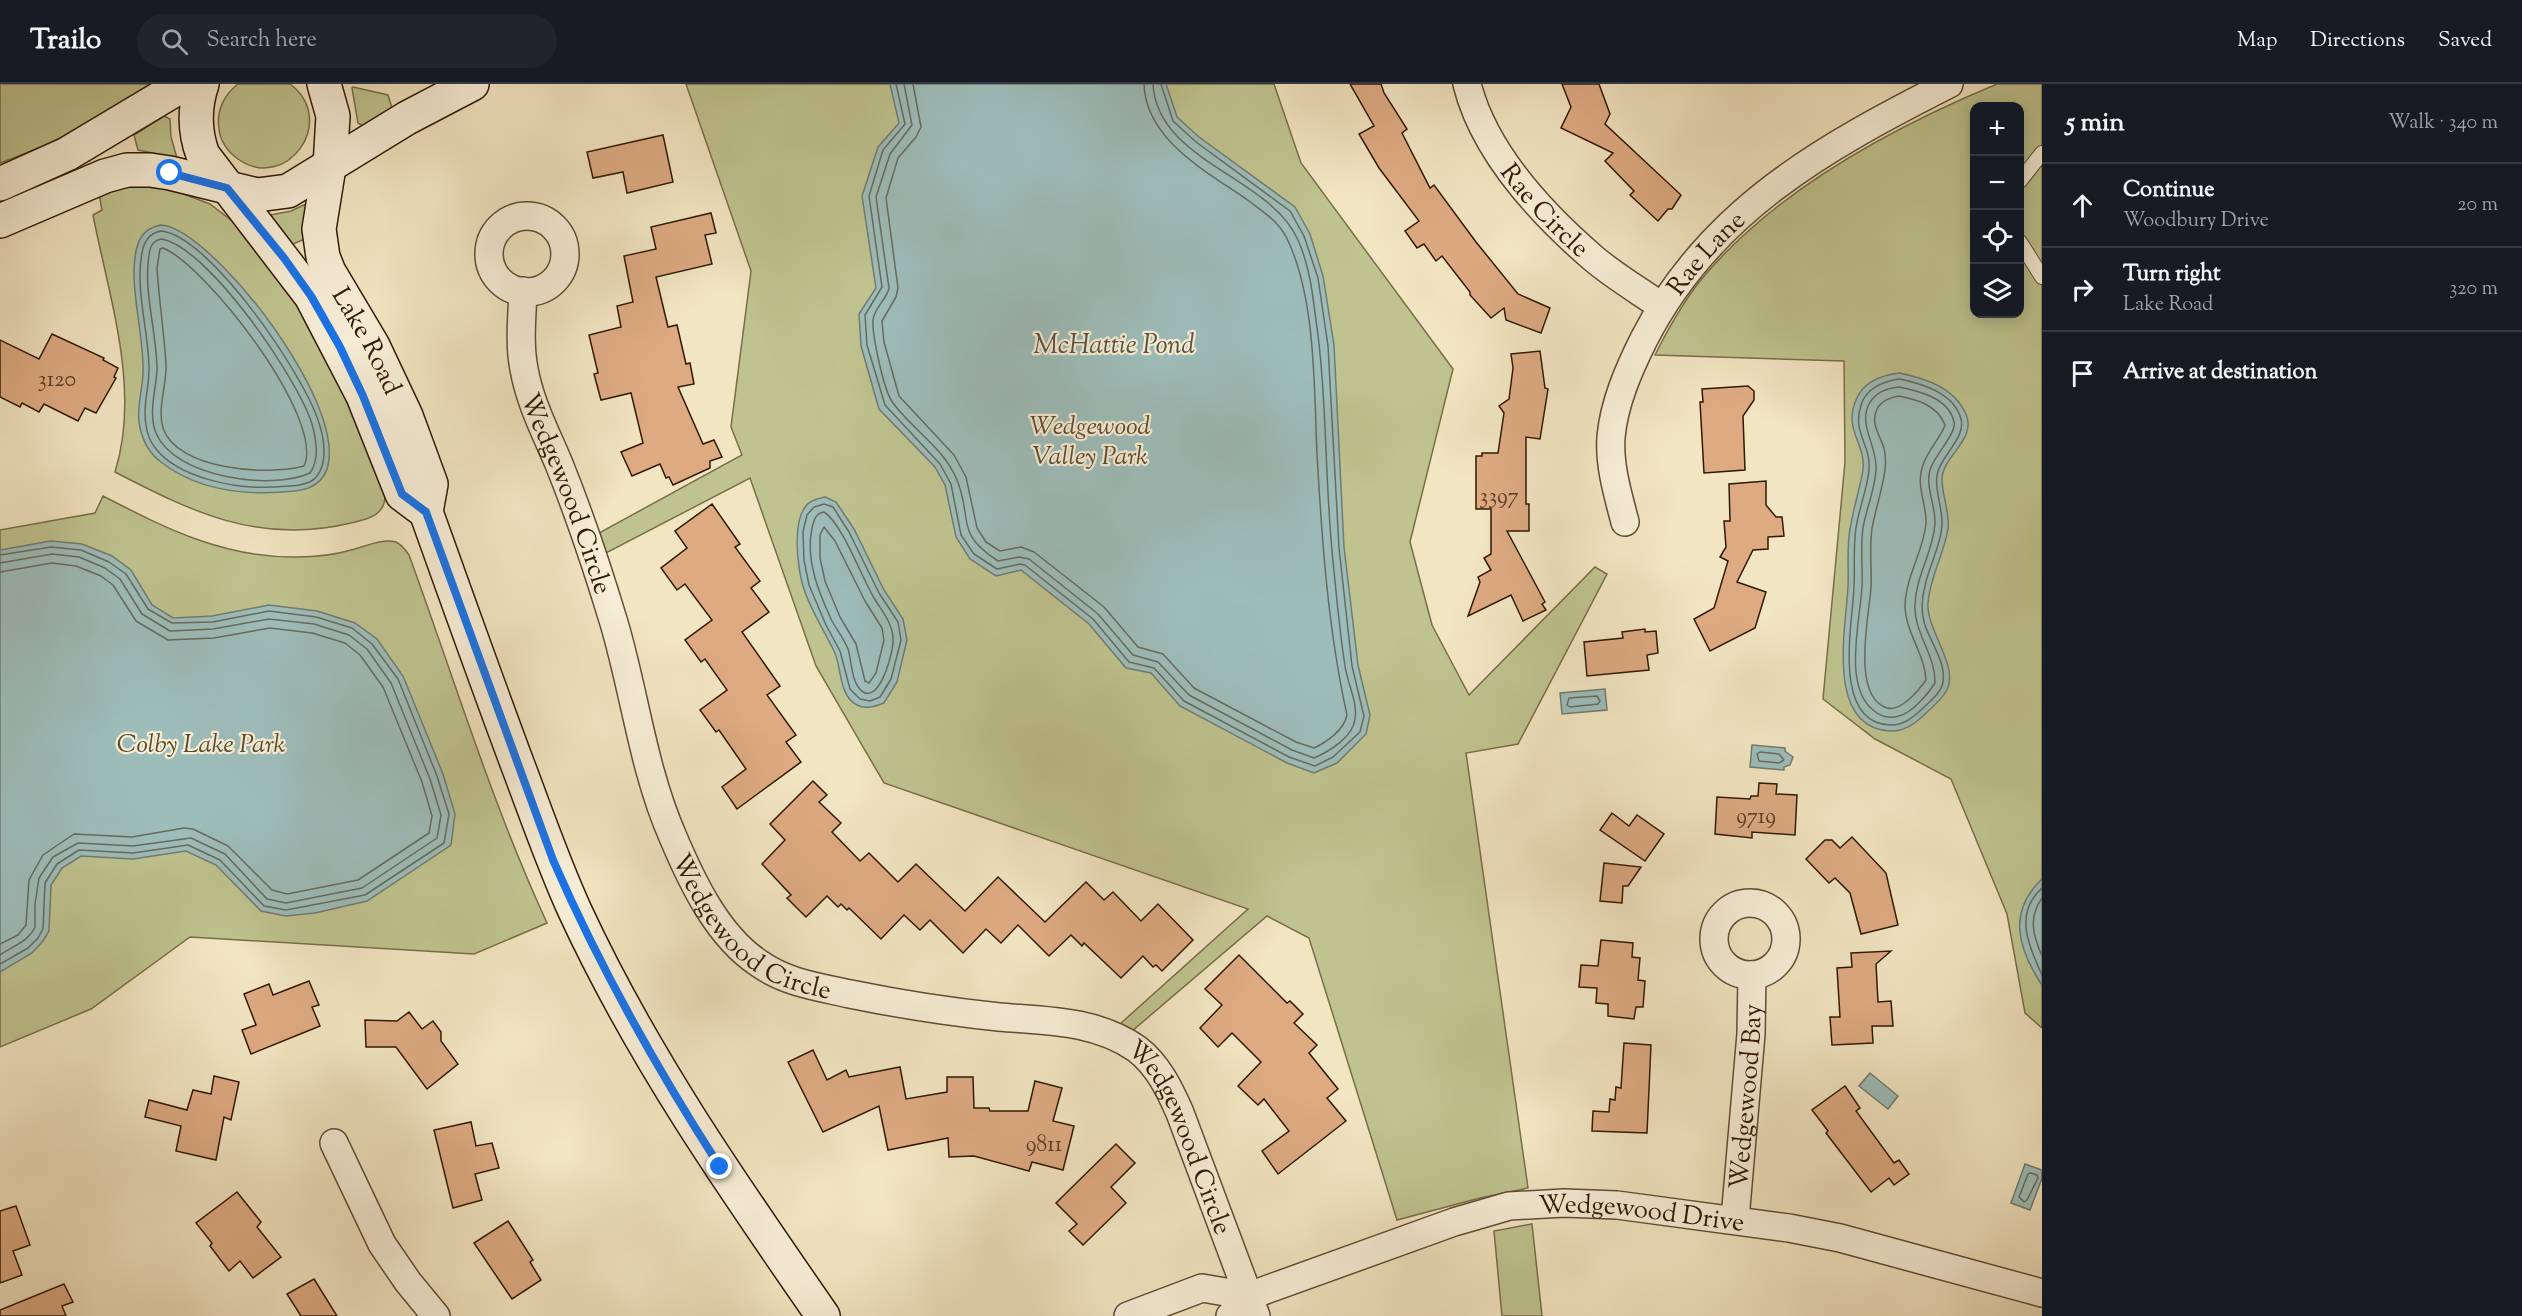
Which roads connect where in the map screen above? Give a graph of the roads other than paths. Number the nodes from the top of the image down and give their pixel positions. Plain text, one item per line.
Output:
1 (184, 84) edge
2 (202, 84) edge
3 (324, 84) edge
4 (472, 84) edge
5 (1467, 84) edge
6 (1949, 84) edge
7 (1903, 94) edge
8 (2042, 153) edge
9 (329, 166) junction
10 (2024, 175) edge
11 (0, 184) edge
12 (227, 188) junction
13 (0, 221) edge
14 (2024, 250) edge
15 (2042, 277) edge
16 (523, 291) dead end
17 (1661, 306) junction
18 (426, 512) junction
19 (1625, 522) dead end
20 (1752, 975) dead end
21 (334, 1143) dead end
22 (1735, 1220) junction
23 (2042, 1293) edge
24 (1253, 1306) edge
25 (436, 1316) edge
26 (823, 1316) edge
27 (1128, 1316) edge
28 (1230, 1316) edge

1 - 11 street
2 - 12 street, Lake Road
3 - 9 street, Lake Road
4 - 9 street
5 - 17 street, Rae Circle
6 - 7 street, Rae Lane
7 - 17 street, Rae Lane
8 - 10 lane
9 - 12 street
9 - 18 street, Lake Road
12 - 13 street
12 - 18 street, Lake Road
14 - 15 lane
16 - 24 street, Wedgewood Circle
17 - 19 street, Rae Lane
18 - 26 street, Lake Road
20 - 22 street, Wedgewood Bay
21 - 25 street
22 - 23 street, Wedgewood Drive
22 - 24 street, Wedgewood Drive
24 - 27 street, Wedgewood Drive
24 - 28 street, Wedgewood Drive

